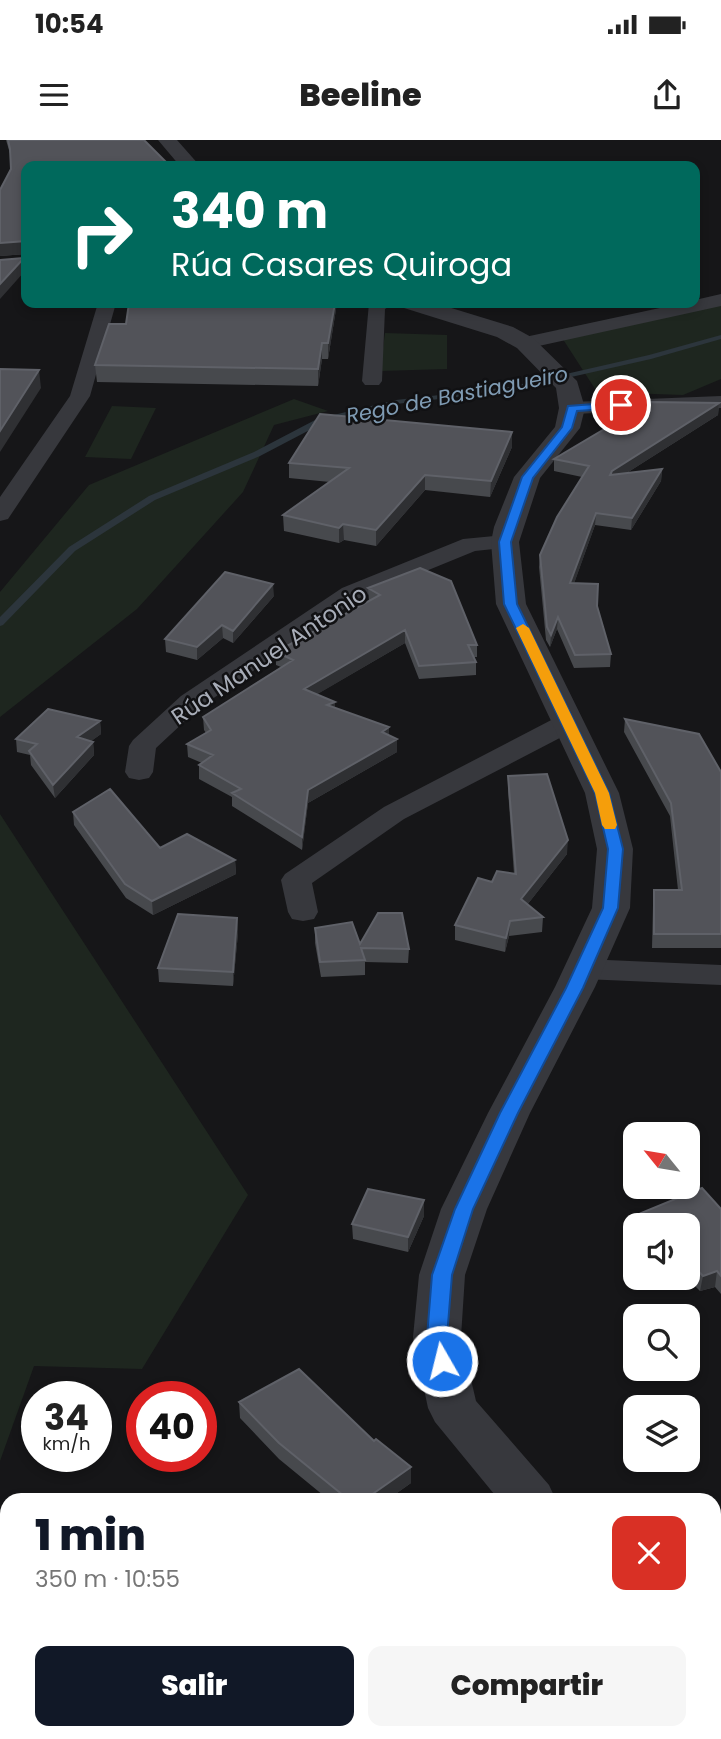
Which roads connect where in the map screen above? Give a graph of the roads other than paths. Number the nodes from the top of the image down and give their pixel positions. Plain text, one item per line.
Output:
1 (167, 140) edge
2 (186, 161) edge
3 (721, 300) edge
4 (700, 305) edge
5 (106, 308) edge
6 (376, 308) edge
7 (428, 308) edge
8 (685, 308) edge
9 (525, 343) junction
10 (372, 381) dead end
11 (721, 402) edge
12 (572, 408) junction
13 (0, 514) edge
14 (505, 542) junction
15 (569, 722) junction
16 (139, 772) dead end
17 (303, 912) dead end
18 (584, 969) junction
19 (721, 975) edge
20 (524, 1493) edge

1 - 2 street
3 - 4 street
5 - 13 street
6 - 10 street
7 - 9 street
8 - 9 street
9 - 12 street
11 - 12 street
12 - 14 street
14 - 15 street
14 - 16 street, Rúa Manuel Antonio
15 - 17 street
15 - 18 street
18 - 19 street
18 - 20 street

